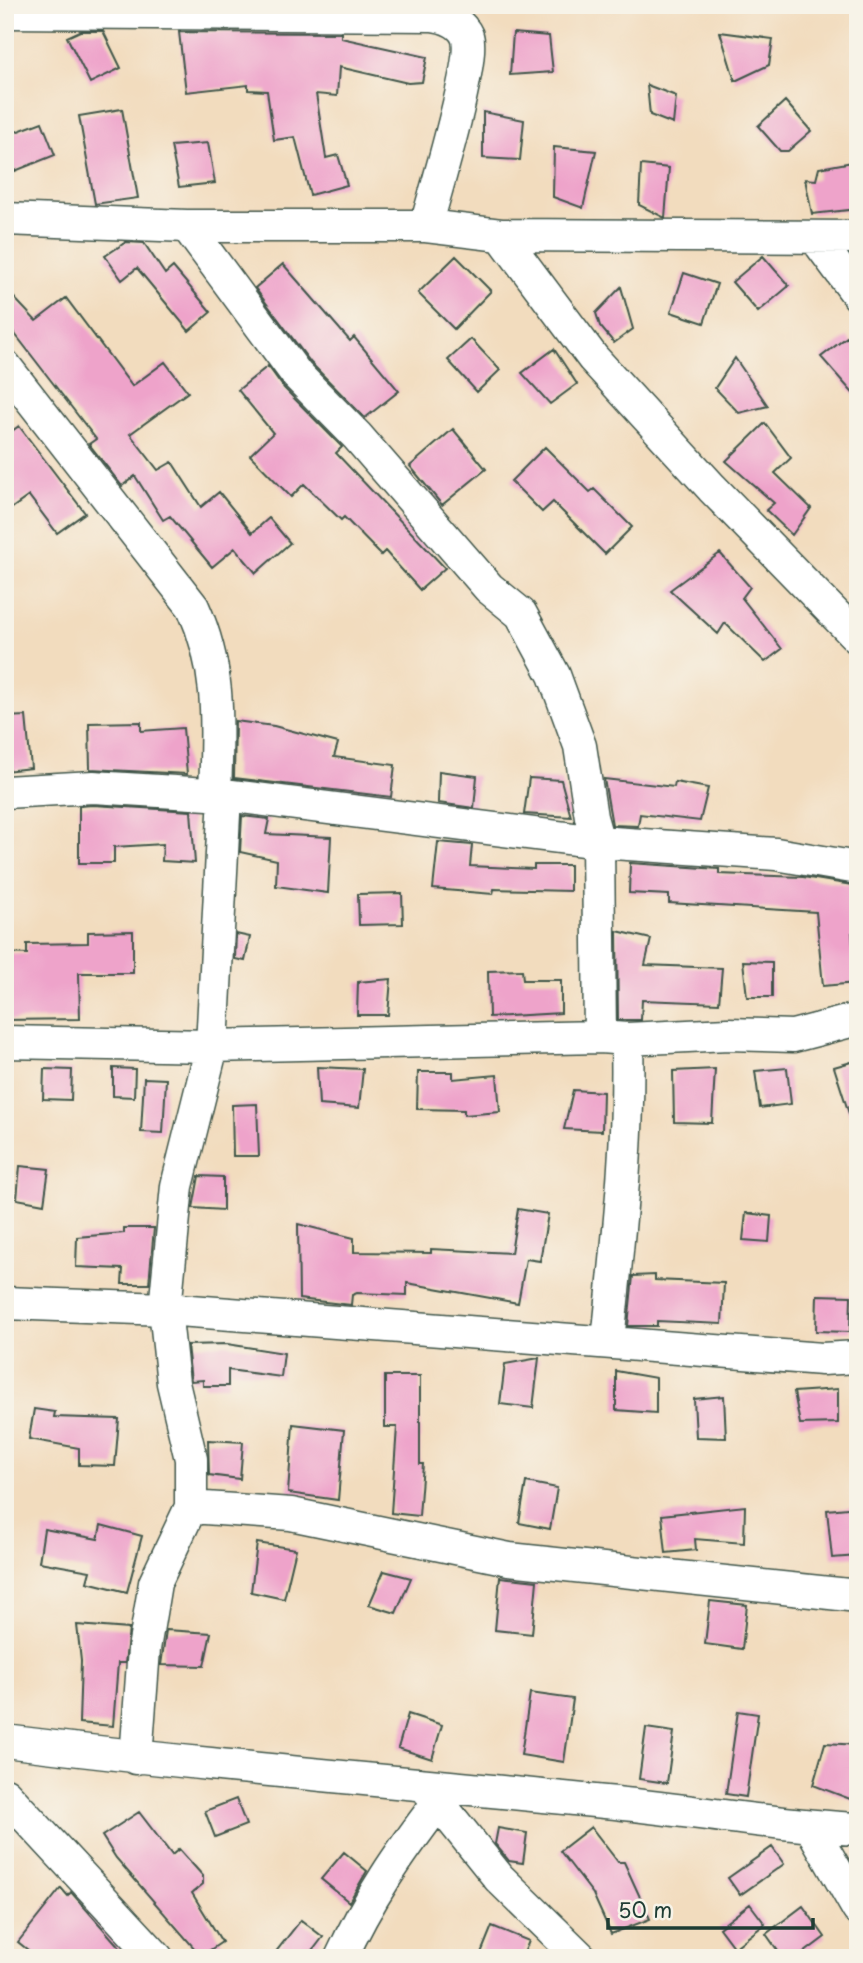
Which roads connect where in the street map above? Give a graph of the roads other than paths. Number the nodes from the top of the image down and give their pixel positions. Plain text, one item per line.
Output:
1 (74, 9) edge
2 (433, 10) edge
3 (5, 12) edge
4 (5, 219) edge
5 (187, 226) junction
6 (426, 226) junction
7 (501, 235) junction
8 (815, 237) junction
9 (858, 237) edge
10 (858, 295) edge
11 (5, 366) edge
12 (858, 638) edge
13 (5, 792) edge
14 (220, 795) junction
15 (598, 842) junction
16 (858, 868) edge
17 (858, 1019) edge
18 (613, 1038) junction
19 (5, 1042) edge
20 (212, 1046) junction
21 (5, 1303) edge
22 (165, 1309) junction
23 (608, 1340) junction
24 (858, 1357) edge
25 (191, 1507) junction
26 (858, 1596) edge
27 (5, 1741) edge
28 (136, 1758) junction
29 (5, 1794) edge
30 (432, 1795) junction
31 (811, 1827) junction
32 (858, 1829) edge
33 (858, 1909) edge
34 (157, 1958) edge
35 (341, 1958) edge
36 (581, 1958) edge

1 - 2 street
1 - 3 street
2 - 6 street
4 - 5 street
5 - 6 street
5 - 15 street
6 - 7 street
7 - 8 street
7 - 12 street
8 - 9 street
8 - 10 street
11 - 14 street
13 - 14 street
14 - 15 street
14 - 20 street
15 - 16 street
15 - 18 street
17 - 18 street
18 - 20 street
18 - 23 street
19 - 20 street
20 - 22 street
21 - 22 street
22 - 23 street
22 - 25 street
23 - 24 street
25 - 26 street
25 - 28 street
27 - 28 street
28 - 30 street
29 - 34 street
30 - 31 street
30 - 35 street
30 - 36 street
31 - 32 street
31 - 33 street

